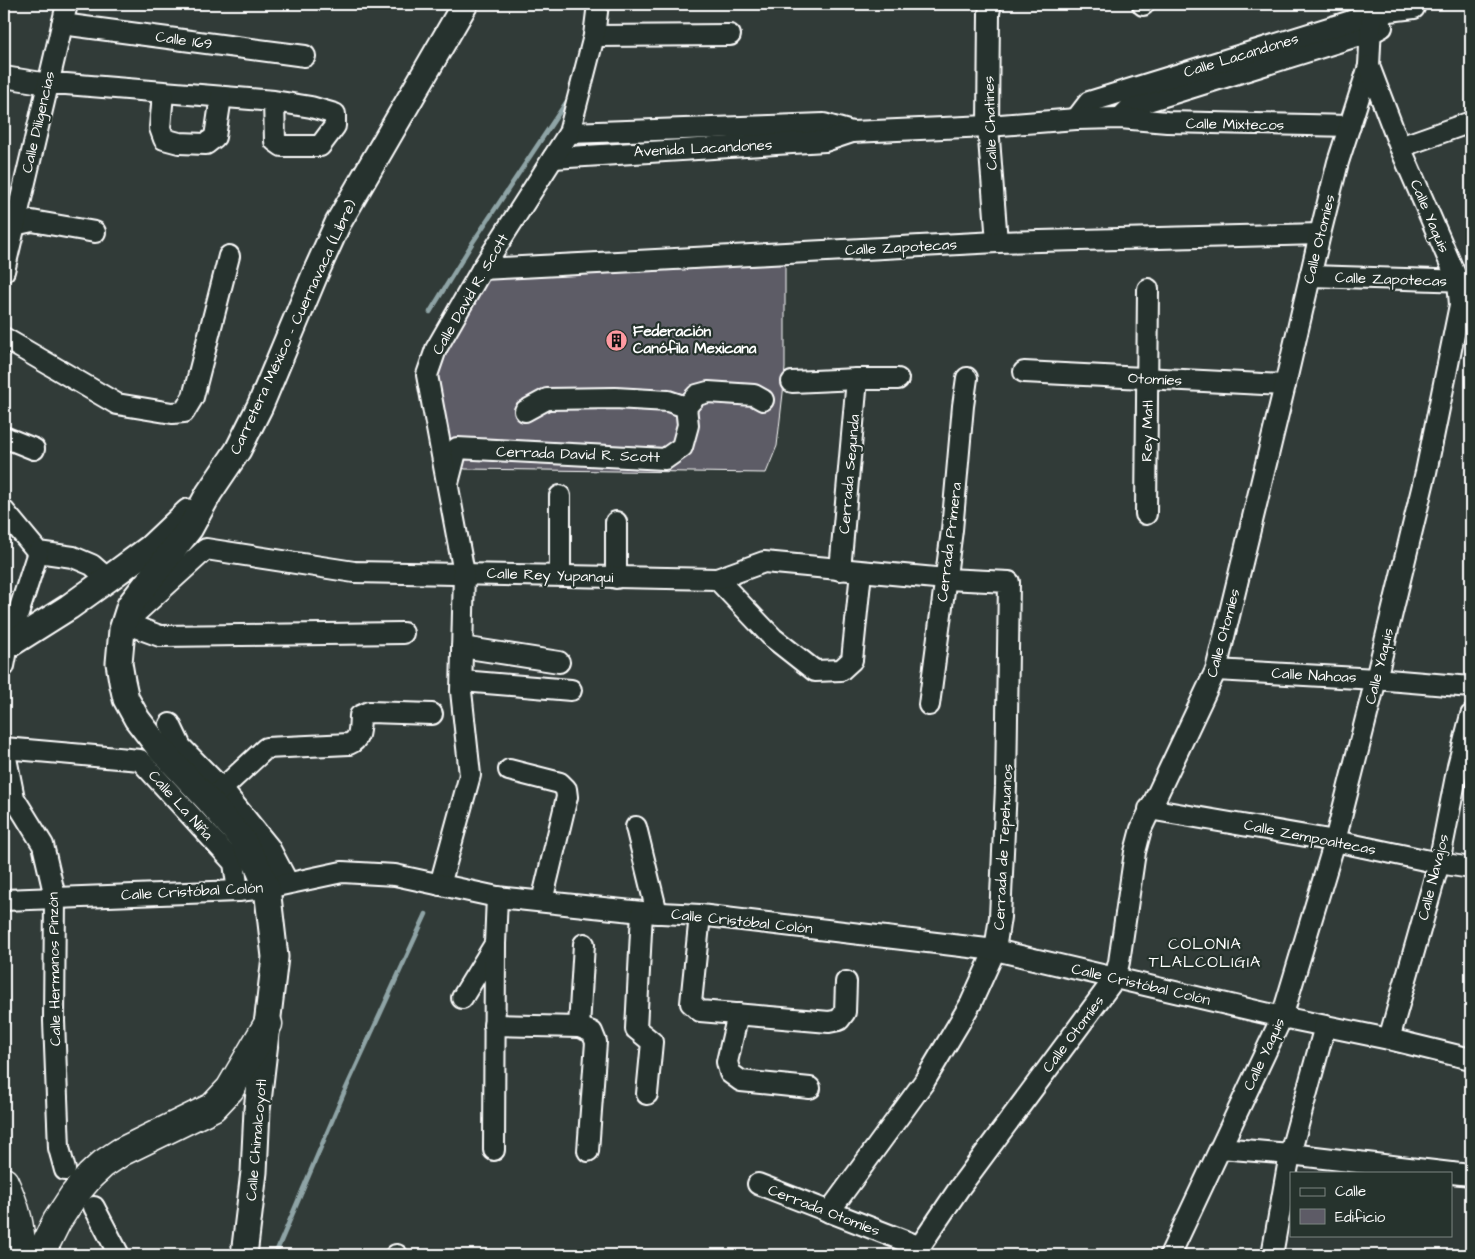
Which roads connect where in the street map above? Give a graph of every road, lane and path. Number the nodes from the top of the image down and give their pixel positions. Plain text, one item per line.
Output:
1 (67, 4) edge
2 (465, 4) edge
3 (598, 4) edge
4 (991, 4) edge
5 (1420, 6) edge
6 (1372, 8) edge
7 (62, 24) junction
8 (1371, 33) junction
9 (730, 35) dead end
10 (594, 36) junction
11 (305, 56) dead end
12 (1368, 66) junction
13 (4, 77) edge
14 (48, 84) junction
15 (164, 93) junction
16 (221, 97) junction
17 (274, 101) dead end
18 (1120, 118) junction
19 (1076, 119) junction
20 (1471, 122) edge
21 (988, 126) junction
22 (1350, 126) junction
23 (701, 128) junction
24 (640, 130) junction
25 (569, 133) junction
26 (776, 135) junction
27 (1400, 147) junction
28 (701, 148) junction
29 (640, 152) junction
30 (553, 158) junction
31 (9, 225) edge
32 (95, 232) dead end
33 (1320, 234) junction
34 (996, 242) junction
35 (229, 256) dead end
36 (482, 268) junction
37 (4, 271) edge
38 (1310, 276) junction
39 (1464, 281) edge
40 (1148, 289) dead end
41 (4, 338) edge
42 (1024, 372) dead end
43 (967, 378) dead end
44 (1148, 378) junction
45 (857, 379) junction
46 (898, 379) dead end
47 (792, 382) dead end
48 (1285, 385) junction
49 (763, 400) dead end
50 (686, 407) junction
51 (525, 411) dead end
52 (4, 437) edge
53 (34, 448) dead end
54 (447, 488) junction
55 (209, 493) junction
56 (560, 496) dead end
57 (4, 511) edge
58 (1146, 514) dead end
59 (616, 522) dead end
60 (38, 552) junction
61 (840, 570) junction
62 (860, 572) junction
63 (464, 573) junction
64 (560, 575) junction
65 (616, 578) junction
66 (108, 579) junction
67 (717, 579) junction
68 (946, 579) junction
69 (1009, 582) joint
70 (13, 598) edge
71 (126, 624) junction
72 (403, 633) dead end
73 (462, 647) junction
74 (5, 653) edge
75 (559, 662) dead end
76 (1216, 670) junction
77 (1376, 679) junction
78 (461, 686) junction
79 (1471, 687) edge
80 (571, 690) dead end
81 (929, 705) dead end
82 (432, 714) dead end
83 (1471, 714) edge
84 (170, 724) dead end
85 (4, 748) edge
86 (1465, 767) edge
87 (509, 770) dead end
88 (215, 795) junction
89 (1149, 808) junction
90 (636, 827) dead end
91 (1335, 840) junction
92 (1439, 863) junction
93 (1471, 868) edge
94 (440, 885) junction
95 (278, 886) junction
96 (238, 891) junction
97 (55, 897) junction
98 (497, 897) junction
99 (4, 900) edge
100 (542, 901) junction
101 (649, 912) junction
102 (700, 915) junction
103 (495, 944) junction
104 (584, 944) dead end
105 (995, 950) junction
106 (1115, 978) junction
107 (846, 982) dead end
108 (462, 998) dead end
109 (738, 1014) junction
110 (1282, 1017) junction
111 (268, 1024) junction
112 (494, 1025) junction
113 (1325, 1026) junction
114 (579, 1027) junction
115 (1390, 1039) junction
116 (1471, 1059) edge
117 (810, 1088) dead end
118 (647, 1094) dead end
119 (1221, 1148) junction
120 (494, 1150) dead end
121 (588, 1150) dead end
122 (1290, 1154) junction
123 (65, 1170) dead end
124 (1443, 1172) edge
125 (1452, 1173) edge
126 (1471, 1175) edge
127 (4, 1182) edge
128 (758, 1184) dead end
129 (94, 1207) dead end
130 (829, 1212) junction
131 (4, 1234) edge
132 (916, 1251) edge
133 (4, 1255) edge
134 (22, 1255) edge
135 (40, 1255) edge
136 (119, 1255) edge
137 (244, 1255) edge
138 (1170, 1255) edge
139 (1272, 1255) edge

1 - 7 street, Calle Diligencias
2 - 55 main road, Carretera México - Cuernavaca (Libre)
3 - 10 street, Calle David R. Scott
4 - 21 street, Calle Chatines
5 - 6 street, Calle Lacandones
5 - 8 street, Calle Lacandones
6 - 8 street, Calle Otomíes
6 - 19 street, Calle Lacandones
7 - 11 street, Calle 169
7 - 14 street, Calle Diligencias
8 - 12 street, Calle Otomíes
8 - 18 street, Calle Lacandones
9 - 10 street
10 - 25 street, Calle David R. Scott
12 - 22 street, Calle Otomíes
12 - 27 street, Calle Yaquis
13 - 14 street
14 - 15 street
14 - 31 street, Calle Diligencias
15 - 16 street
15 - 16 street
16 - 17 street
18 - 19 street, Avenida Lacandones
18 - 22 street, Calle Mixtecos
19 - 21 street, Avenida Lacandones
20 - 27 street
21 - 26 street, Avenida Lacandones
21 - 34 street, Calle Chatines
22 - 33 street, Calle Otomíes
23 - 24 street, Avenida Lacandones
23 - 26 street, Avenida Lacandones
23 - 28 street
24 - 25 street, Avenida Lacandones
24 - 29 street
25 - 30 street, Calle David R. Scott
26 - 28 street, Avenida Lacandones
27 - 39 street, Calle Yaquis
28 - 29 street, Avenida Lacandones
29 - 30 street, Avenida Lacandones
30 - 36 street, Calle David R. Scott
31 - 32 street
31 - 37 street, Calle Diligencias
33 - 34 street, Calle Zapotecas
33 - 38 street, Calle Otomíes
34 - 36 street, Calle Zapotecas
35 - 41 street
36 - 54 street, Calle David R. Scott
38 - 39 street, Calle Zapotecas
38 - 48 street, Calle Otomíes
39 - 77 street, Calle Yaquis
40 - 44 street, Rey Matl
42 - 44 street, Otomíes
43 - 68 street, Cerrada Primera
44 - 48 street, Otomíes
44 - 58 street, Rey Matl
45 - 46 street
45 - 47 street
45 - 61 street, Cerrada Segunda
48 - 76 street, Calle Otomíes
49 - 50 street
50 - 51 street
50 - 54 street, Cerrada David R. Scott
52 - 53 street
54 - 63 street, Calle David R. Scott
55 - 66 main road, Carretera México - Cuernavaca (Libre)
55 - 71 main road, Carretera México - Cuernavaca (Libre)
56 - 64 street
57 - 60 street
59 - 65 street
60 - 66 street
60 - 70 street
61 - 62 street, Calle Rey Yupanqui
61 - 67 street, Calle Rey Yupanqui
62 - 67 street
62 - 68 street, Calle Rey Yupanqui
63 - 64 street, Calle Rey Yupanqui
63 - 71 street, Calle Rey Yupanqui
63 - 73 street, Calle David R. Scott
64 - 65 street, Calle Rey Yupanqui
65 - 67 street, Calle Rey Yupanqui
66 - 71 main road
66 - 74 main road, Carretera México - Cuernavaca (Libre)
68 - 69 street, Calle Rey Yupanqui
68 - 81 street, Cerrada Primera
69 - 105 street, Cerrada de Tepehuanos
70 - 74 street
71 - 72 street
71 - 88 main road, Carretera México - Cuernavaca (Libre)
73 - 75 street
73 - 78 street, Calle David R. Scott
76 - 77 street, Calle Nahoas
76 - 89 street, Calle Otomíes
77 - 79 street, Calle Nahoas
77 - 91 street, Calle Yaquis
78 - 80 street
78 - 94 street, Calle David R. Scott
82 - 88 street
83 - 86 street, Calle Navajos
84 - 88 street
85 - 96 street, Calle La Niña
85 - 97 street, Calle Hermanos Pinzón
86 - 92 street, Calle Navajos
87 - 100 street
88 - 95 main road, Carretera México - Cuernavaca (Libre)
89 - 91 street, Calle Zempoaltecas
89 - 106 street, Calle Otomíes
90 - 101 street
91 - 92 street, Calle Zempoaltecas
91 - 110 street, Calle Yaquis
92 - 93 street, Calle Zempoaltecas
92 - 115 street, Calle Navajos
94 - 95 street, Calle Cristóbal Colón
94 - 98 street, Calle Cristóbal Colón
95 - 96 street, Calle Cristóbal Colón
95 - 111 main road, Carretera México - Cuernavaca (Libre)
96 - 97 street, Calle Cristóbal Colón
97 - 99 street, Calle Cristóbal Colón
97 - 123 street, Calle Hermanos Pinzón
98 - 100 street, Calle Cristóbal Colón
98 - 103 street
100 - 101 street, Calle Cristóbal Colón
101 - 102 street, Calle Cristóbal Colón
101 - 118 street
102 - 105 street, Calle Cristóbal Colón
102 - 109 street
103 - 108 street
103 - 112 street
104 - 114 street
105 - 106 street, Calle Cristóbal Colón
105 - 130 street, Cerrada de Tepehuanos
106 - 110 street, Calle Cristóbal Colón
106 - 132 street, Calle Otomíes
107 - 109 street
109 - 117 street
110 - 113 street, Calle Cristóbal Colón
110 - 119 street, Calle Yaquis
111 - 135 highway
111 - 137 main road, Calle Chimalcoyotl
112 - 114 street
112 - 120 street
113 - 115 street, Calle Cristóbal Colón
113 - 122 street
114 - 121 street
115 - 116 street, Calle Cristóbal Colón
119 - 122 street
119 - 138 street, Calle Yaquis
122 - 124 street
122 - 139 street
125 - 126 street
127 - 134 highway
128 - 130 street, Cerrada Otomíes
129 - 136 street
130 - 132 street, Cerrada Otomíes
131 - 133 highway

